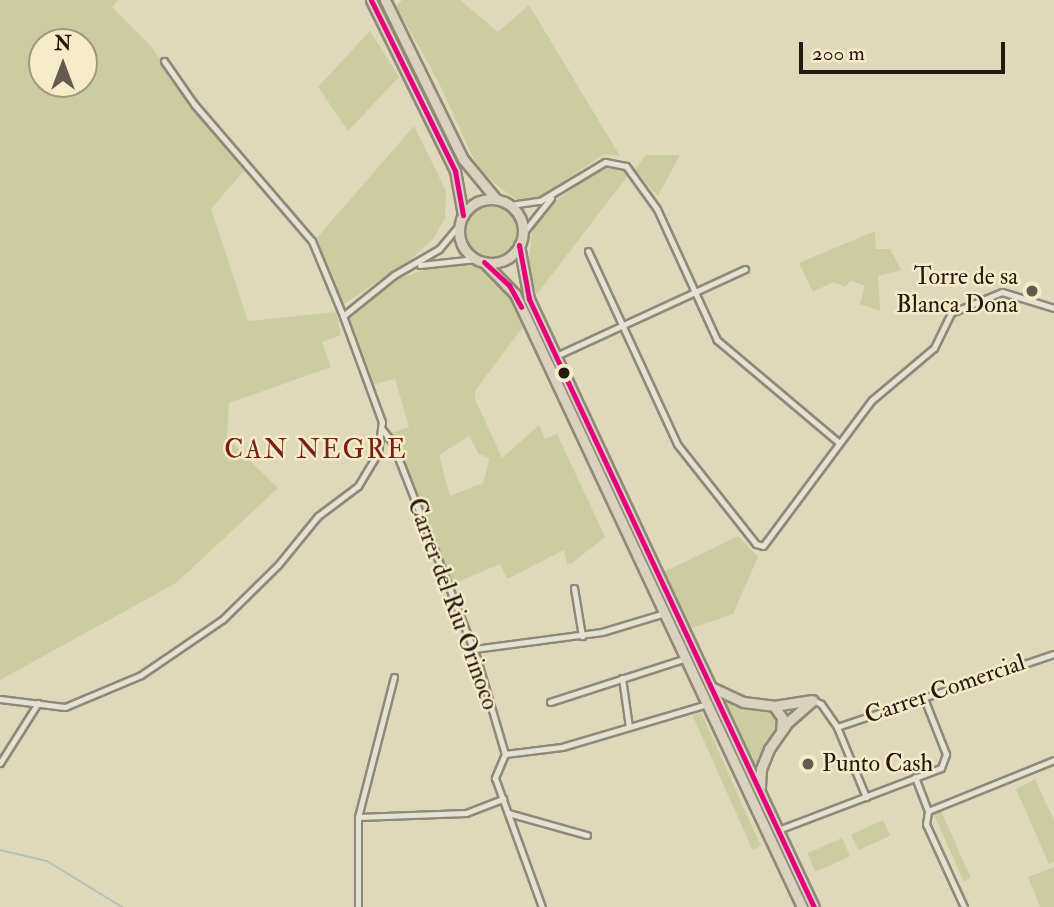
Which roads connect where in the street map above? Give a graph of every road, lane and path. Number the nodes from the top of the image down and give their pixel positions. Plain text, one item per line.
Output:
1 (372, 0) edge
2 (385, 0) edge
3 (164, 61) dead end
4 (555, 194) junction
5 (496, 199) junction
6 (510, 205) junction
7 (463, 215) junction
8 (459, 226) junction
9 (523, 233) junction
10 (519, 245) junction
11 (588, 251) dead end
12 (480, 261) junction
13 (410, 268) junction
14 (745, 269) dead end
15 (695, 292) junction
16 (1054, 307) edge
17 (343, 316) junction
18 (621, 326) junction
19 (556, 356) junction
20 (382, 429) junction
21 (838, 442) junction
22 (574, 588) dead end
23 (665, 613) junction
24 (582, 636) junction
25 (474, 649) junction
26 (1054, 654) edge
27 (686, 658) junction
28 (394, 677) dead end
29 (622, 678) junction
30 (709, 685) junction
31 (923, 696) junction
32 (0, 699) edge
33 (813, 700) junction
34 (550, 702) dead end
35 (37, 703) junction
36 (707, 704) junction
37 (774, 706) junction
38 (629, 727) junction
39 (837, 727) junction
40 (781, 732) junction
41 (505, 754) junction
42 (1054, 760) edge
43 (0, 763) edge
44 (915, 777) junction
45 (760, 792) junction
46 (866, 797) junction
47 (503, 799) junction
48 (929, 811) junction
49 (508, 813) junction
50 (358, 817) junction
51 (778, 830) junction
52 (587, 835) dead end
53 (358, 907) edge
54 (542, 907) edge
55 (802, 907) edge
56 (814, 907) edge
57 (964, 907) edge

1 - 7 main road
2 - 5 main road
3 - 17 street, Carrer del Riu Orinoco
4 - 6 street
4 - 9 street
4 - 15 street
5 - 6 main road
5 - 7 main road
6 - 9 main road
7 - 8 main road
8 - 12 main road
8 - 13 street
9 - 10 main road
10 - 12 main road
10 - 19 main road
11 - 18 street
12 - 13 street
12 - 23 main road
13 - 17 street
14 - 15 street
15 - 18 street
15 - 21 street
16 - 21 street
17 - 20 street, Carrer del Riu Orinoco
18 - 19 street
18 - 21 street
19 - 30 main road
20 - 25 street, Carrer del Riu Orinoco
20 - 35 street
22 - 24 street
23 - 24 street
23 - 27 main road
24 - 25 street
25 - 41 street, Carrer del Riu Orinoco
26 - 31 street, Carrer Comercial
27 - 29 street
27 - 36 main road
28 - 50 street
29 - 34 street
29 - 38 street
30 - 37 main road
30 - 45 main road
31 - 39 street, Carrer Comercial
31 - 44 street
32 - 35 street
33 - 37 main road
33 - 39 street
33 - 40 main road
35 - 43 street
36 - 38 street
36 - 55 main road
37 - 40 main road
38 - 41 street
39 - 46 street
40 - 45 main road
41 - 47 street
42 - 48 street
44 - 46 street
44 - 48 street
45 - 51 main road
46 - 51 street
47 - 49 street
47 - 50 street
48 - 57 street
49 - 52 street
49 - 54 street
50 - 53 street
51 - 56 main road

